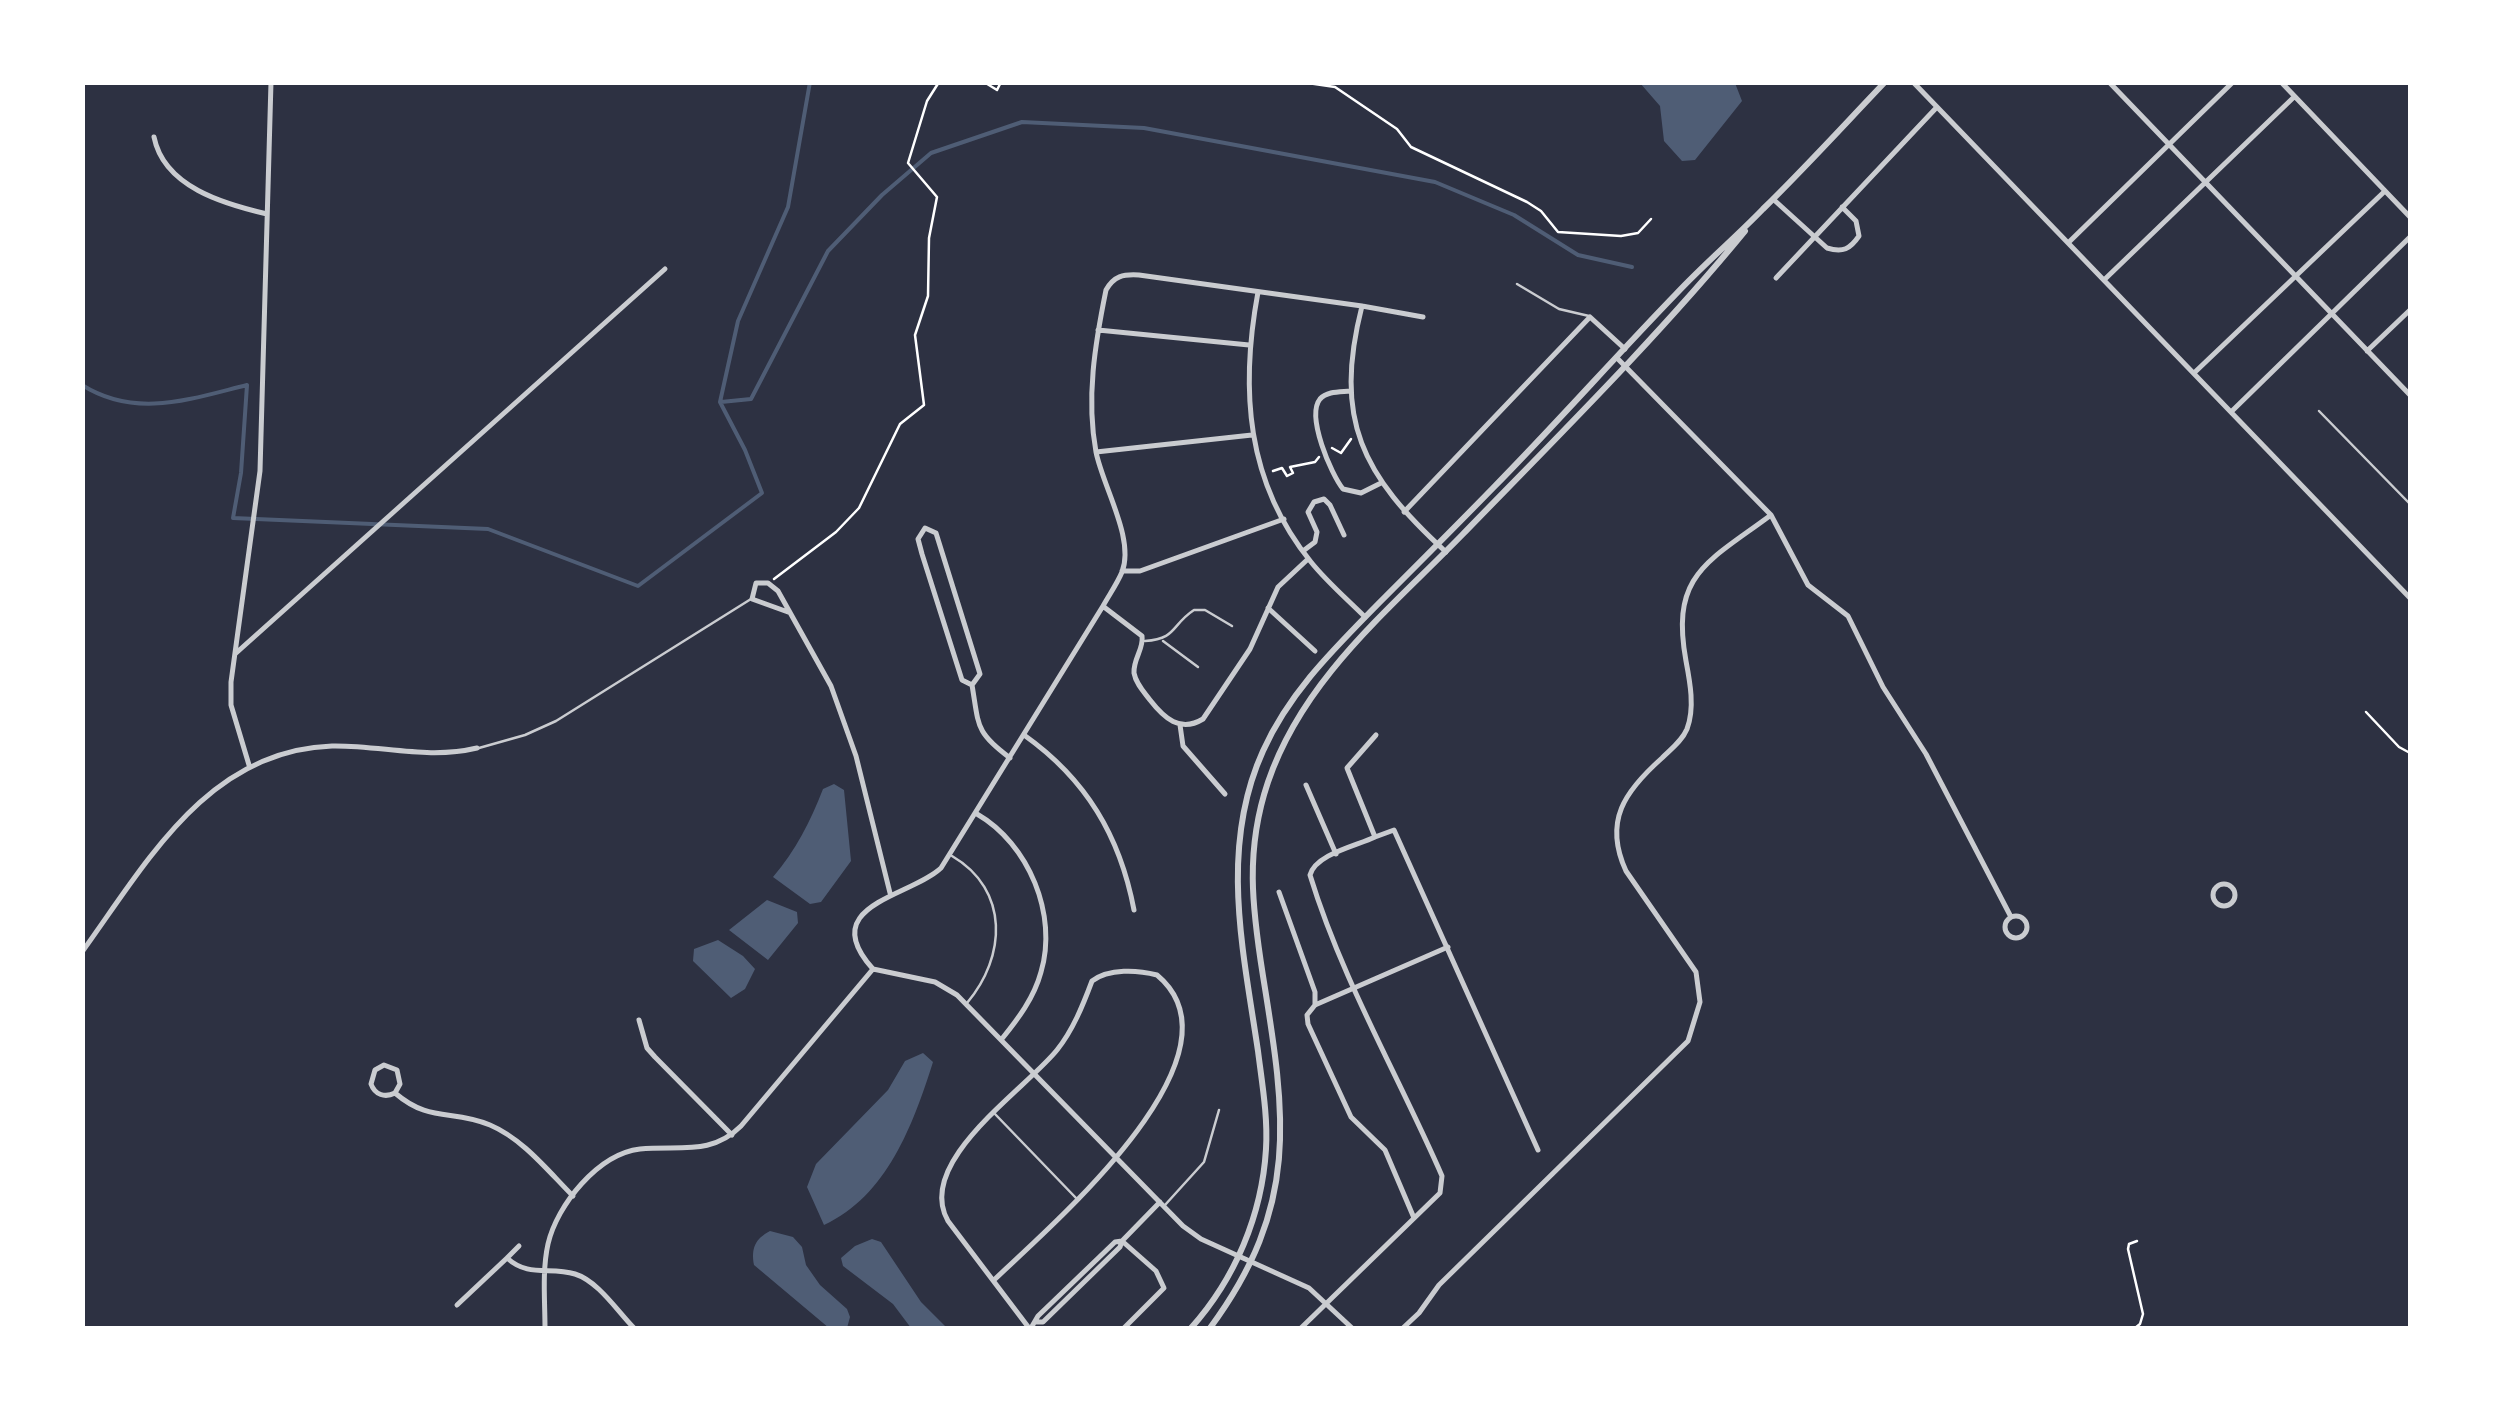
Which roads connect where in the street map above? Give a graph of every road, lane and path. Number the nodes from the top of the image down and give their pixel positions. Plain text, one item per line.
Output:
1 (271, 82) edge
2 (939, 82) edge
3 (984, 82) edge
4 (1002, 82) edge
5 (1301, 82) edge
6 (1885, 82) edge
7 (1913, 82) edge
8 (2108, 82) edge
9 (2232, 82) edge
10 (2281, 82) edge
11 (2294, 96) junction
12 (1937, 107) junction
13 (154, 136) dead end
14 (2169, 145) junction
15 (2205, 183) junction
16 (2385, 191) junction
17 (1773, 199) junction
18 (1842, 207) junction
19 (1762, 211) junction
20 (267, 214) junction
21 (2410, 217) edge
22 (1651, 219) dead end
23 (1814, 237) junction
24 (2410, 237) edge
25 (2068, 243) junction
26 (665, 269) dead end
27 (2295, 277) junction
28 (1776, 278) dead end
29 (2104, 280) junction
30 (1516, 284) dead end
31 (1258, 292) junction
32 (1362, 306) junction
33 (2410, 310) edge
34 (2332, 314) junction
35 (1590, 317) junction
36 (1423, 318) dead end
37 (1098, 330) junction
38 (1248, 345) junction
39 (1625, 350) junction
40 (2367, 351) junction
41 (1617, 358) junction
42 (1624, 366) junction
43 (2194, 373) junction
44 (1350, 391) junction
45 (2410, 395) edge
46 (2319, 411) dead end
47 (2231, 412) junction
48 (1252, 435) junction
49 (1351, 439) dead end
50 (1324, 451) junction
51 (1096, 452) junction
52 (1273, 471) dead end
53 (1381, 483) junction
54 (2410, 504) edge
55 (1404, 512) junction
56 (1771, 515) junction
57 (1284, 518) junction
58 (1344, 535) dead end
59 (1438, 544) junction
60 (1303, 551) junction
61 (1446, 552) junction
62 (1308, 558) junction
63 (1122, 571) junction
64 (768, 583) junction
65 (2410, 598) edge
66 (752, 599) junction
67 (1103, 606) junction
68 (1268, 608) junction
69 (788, 612) junction
70 (1365, 618) junction
71 (1232, 626) dead end
72 (1373, 626) junction
73 (1162, 640) junction
74 (1143, 641) junction
75 (1315, 651) dead end
76 (233, 656) junction
77 (1198, 667) dead end
78 (972, 685) junction
79 (2366, 712) dead end
80 (1180, 724) junction
81 (1024, 735) junction
82 (1376, 735) dead end
83 (477, 748) joint
84 (2410, 753) edge
85 (1010, 758) junction
86 (249, 764) junction
87 (1306, 785) dead end
88 (1225, 794) dead end
89 (977, 814) junction
90 (1376, 837) junction
91 (950, 854) junction
92 (1336, 854) junction
93 (2223, 884) joint
94 (1279, 892) dead end
95 (890, 893) junction
96 (1134, 910) dead end
97 (2010, 917) junction
98 (1448, 948) junction
99 (82, 952) edge
100 (873, 969) junction
101 (1355, 988) junction
102 (966, 1004) junction
103 (1315, 1005) junction
104 (639, 1020) dead end
105 (1001, 1040) junction
106 (1035, 1074) junction
107 (395, 1093) junction
108 (1219, 1110) dead end
109 (994, 1113) junction
110 (732, 1135) junction
111 (1538, 1150) dead end
112 (1118, 1158) junction
113 (573, 1196) junction
114 (1078, 1199) junction
115 (1162, 1204) junction
116 (1414, 1218) junction
117 (1122, 1241) junction
118 (2136, 1241) dead end
119 (519, 1246) dead end
120 (1239, 1255) junction
121 (507, 1258) junction
122 (1252, 1261) junction
123 (545, 1273) junction
124 (994, 1280) junction
125 (1327, 1303) junction
126 (457, 1305) dead end
127 (1032, 1326) edge
128 (545, 1328) edge
129 (634, 1328) edge
130 (1124, 1328) edge
131 (1191, 1328) edge
132 (1210, 1328) edge
133 (1301, 1328) edge
134 (1352, 1328) edge
135 (1403, 1328) edge
136 (2134, 1328) edge

1 - 20 street
2 - 64 path
3 - 4 path
5 - 22 path
6 - 17 street
7 - 12 street
8 - 14 street
9 - 14 street
10 - 11 street
11 - 15 street
11 - 16 street
12 - 18 street
12 - 25 street
13 - 20 street
14 - 15 street
14 - 25 street
15 - 27 street
15 - 29 street
16 - 21 street
16 - 27 street
17 - 19 street
17 - 23 street
18 - 23 street
18 - 23 street
19 - 39 street
19 - 42 street
20 - 76 street
23 - 28 street
24 - 34 street
25 - 29 street
26 - 76 street
27 - 34 street
27 - 43 street
29 - 43 street
30 - 35 lane
31 - 32 street
31 - 37 street
31 - 38 street
32 - 36 street
32 - 44 street
33 - 40 street
34 - 40 street
34 - 47 street
35 - 39 street
35 - 55 street
37 - 38 street
37 - 51 street
38 - 48 street
39 - 41 street
40 - 45 street
41 - 42 street
41 - 59 street
42 - 56 street
42 - 61 street
43 - 47 street
44 - 50 street
44 - 53 street
46 - 54 lane
47 - 65 street
48 - 51 street
48 - 57 street
49 - 50 path
50 - 52 path
50 - 53 street
51 - 63 street
53 - 55 street
55 - 59 street
56 - 97 street
56 - 135 street
57 - 60 street
57 - 63 street
58 - 60 street
59 - 61 street
59 - 70 street
60 - 62 street
61 - 72 street
62 - 68 street
62 - 70 street
63 - 67 street
64 - 66 street
64 - 69 street
66 - 69 street
66 - 83 lane
67 - 74 street
67 - 81 street
68 - 75 street
68 - 80 street
69 - 95 street
70 - 72 street
70 - 120 street
71 - 73 lane
72 - 122 street
73 - 74 lane
73 - 77 lane
74 - 80 street
76 - 86 street
78 - 78 street
78 - 85 street
79 - 84 path
80 - 88 street
81 - 85 street
81 - 96 street
82 - 90 street
83 - 86 street
85 - 89 street
86 - 99 street
87 - 92 street
89 - 91 street
89 - 105 street
90 - 92 street
90 - 98 street
91 - 95 street
91 - 102 lane
92 - 101 street
93 - 93 street
94 - 103 street
95 - 100 street
97 - 97 street
98 - 101 street
98 - 111 street
100 - 102 street
100 - 110 street
101 - 103 street
101 - 116 street
102 - 105 street
103 - 116 street
104 - 110 street
105 - 106 street
106 - 109 street
106 - 112 street
106 - 112 street
107 - 107 street
107 - 113 street
108 - 115 lane
109 - 114 lane
109 - 124 street
110 - 113 street
112 - 114 street
112 - 115 street
113 - 123 street
114 - 124 street
115 - 117 street
115 - 120 street
116 - 125 street
117 - 127 street
117 - 130 street
118 - 136 path
119 - 121 street
120 - 122 street
120 - 131 street
121 - 123 street
121 - 126 street
122 - 125 street
122 - 132 street
123 - 128 street
123 - 129 street
124 - 127 street
125 - 133 street
125 - 134 street

